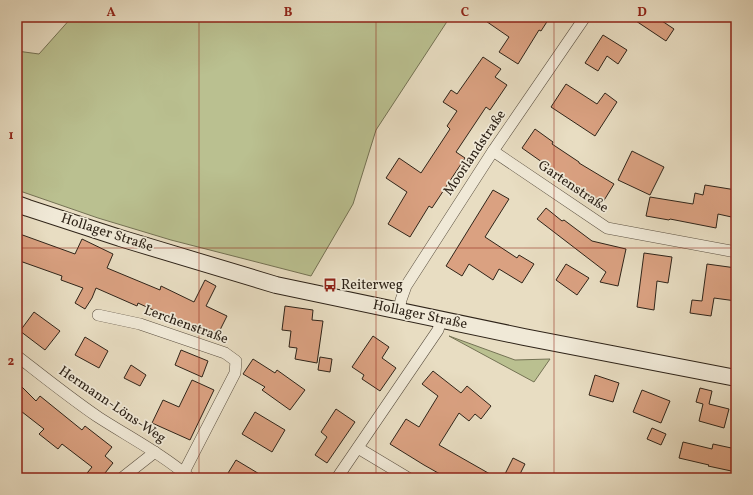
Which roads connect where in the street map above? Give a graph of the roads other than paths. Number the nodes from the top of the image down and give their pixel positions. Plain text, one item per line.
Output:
1 (585, 17) edge
2 (493, 152) junction
3 (17, 204) edge
4 (736, 252) edge
5 (399, 310) junction
6 (98, 314) dead end
7 (441, 320) junction
8 (17, 356) edge
9 (736, 378) edge
10 (358, 448) junction
11 (155, 452) junction
12 (187, 475) edge
13 (122, 478) edge
14 (337, 478) edge
15 (408, 478) edge

1 - 2 street, Moorlandstraße
2 - 4 street, Gartenstraße
2 - 5 street, Moorlandstraße
3 - 5 main road, Hollager Straße
5 - 7 main road, Hollager Straße
6 - 12 street, Lerchenstraße
7 - 9 main road, Hollager Straße
7 - 10 street
8 - 11 street, Hermann-Löns-Weg
10 - 14 street
10 - 15 street
11 - 12 street, Hermann-Löns-Weg
11 - 13 street

